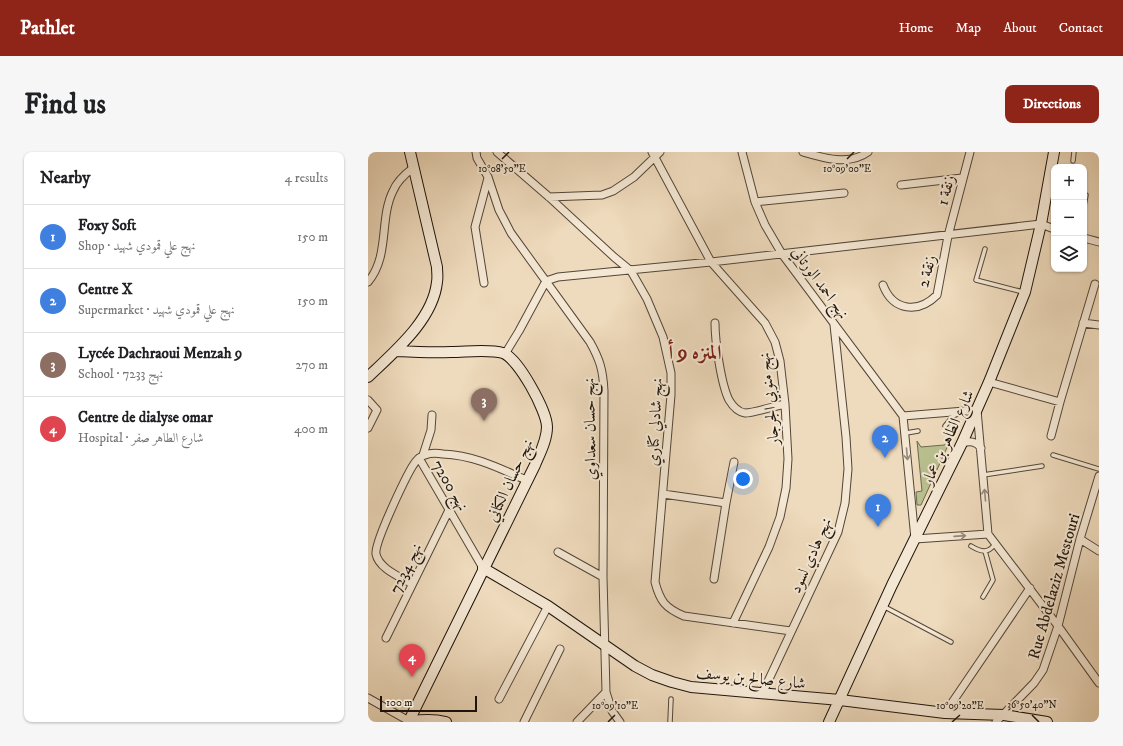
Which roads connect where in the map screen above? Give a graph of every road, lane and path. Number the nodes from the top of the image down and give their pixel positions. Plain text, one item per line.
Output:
1 (410, 152) edge
2 (476, 152) edge
3 (497, 152) edge
4 (742, 152) edge
5 (803, 152) edge
6 (868, 152) edge
7 (970, 152) edge
8 (1054, 152) edge
9 (1074, 152) edge
10 (655, 154) edge
11 (1073, 161) dead end
12 (413, 168) junction
13 (488, 177) junction
14 (962, 178) junction
15 (901, 185) dead end
16 (844, 193) dead end
17 (549, 197) junction
18 (755, 202) junction
19 (1040, 224) junction
20 (1051, 227) edge
21 (948, 236) junction
22 (1087, 239) edge
23 (1099, 242) edge
24 (985, 249) dead end
25 (782, 254) junction
26 (711, 262) junction
27 (631, 271) junction
28 (546, 281) junction
29 (368, 282) edge
30 (484, 282) dead end
31 (1094, 284) dead end
32 (883, 285) dead end
33 (1025, 292) junction
34 (1082, 322) junction
35 (715, 323) dead end
36 (834, 323) junction
37 (1099, 326) edge
38 (397, 351) junction
39 (504, 354) junction
40 (368, 377) edge
41 (989, 382) junction
42 (368, 400) edge
43 (1060, 402) junction
44 (785, 404) junction
45 (977, 410) junction
46 (962, 412) junction
47 (432, 416) dead end
48 (903, 416) junction
49 (945, 426) dead end
50 (368, 428) edge
51 (918, 432) dead end
52 (906, 433) junction
53 (1051, 436) dead end
54 (962, 444) junction
55 (981, 448) junction
56 (1053, 455) dead end
57 (421, 456) junction
58 (734, 462) dead end
59 (1042, 466) dead end
60 (1099, 469) edge
61 (983, 475) junction
62 (1099, 476) edge
63 (526, 480) junction
64 (663, 494) junction
65 (726, 503) junction
66 (449, 510) junction
67 (988, 534) junction
68 (915, 539) junction
69 (1080, 539) junction
70 (995, 543) junction
71 (971, 546) dead end
72 (986, 551) junction
73 (1099, 551) edge
74 (558, 552) dead end
75 (483, 568) junction
76 (603, 577) junction
77 (714, 579) dead end
78 (412, 584) junction
79 (1030, 588) junction
80 (983, 597) dead end
81 (548, 606) junction
82 (882, 606) junction
83 (733, 623) junction
84 (1058, 626) junction
85 (791, 631) junction
86 (386, 638) dead end
87 (951, 642) dead end
88 (605, 646) junction
89 (560, 649) dead end
90 (1099, 682) edge
91 (606, 692) junction
92 (762, 694) junction
93 (368, 698) edge
94 (499, 699) dead end
95 (671, 699) dead end
96 (840, 700) junction
97 (945, 713) junction
98 (1004, 715) junction
99 (409, 721) edge
100 (446, 722) edge
101 (524, 722) edge
102 (577, 722) edge
103 (620, 722) edge
104 (670, 722) edge
105 (829, 722) edge
106 (996, 722) edge
107 (1047, 722) edge

1 - 12 street
2 - 13 street, نهج حسان سعداوي
3 - 17 street, نهج شادلي كتاري
4 - 18 street, نهج احمد الورتاني
5 - 6 street
7 - 14 street, زنقة 1
8 - 19 street, شارع الطاهر بن عمار
9 - 11 lane
10 - 17 street
10 - 26 street, نهج منوبي الجرجار
12 - 29 street
12 - 38 street
13 - 28 street, نهج حسان سعداوي
13 - 30 street
14 - 15 street
14 - 21 street, زنقة 1
16 - 18 street
17 - 27 street, نهج شادلي كتاري
18 - 25 street, نهج احمد الورتاني
19 - 20 street
19 - 21 street
19 - 33 street, شارع الطاهر بن عمار
21 - 25 street
21 - 32 street, زنقة 2
22 - 23 street
24 - 33 lane
25 - 26 street
25 - 36 street, نهج احمد الورتاني
26 - 27 street
26 - 44 street, نهج منوبي الجرجار
27 - 28 street
27 - 64 street, نهج شادلي كتاري
28 - 39 street
28 - 76 street, نهج حسان سعداوي
31 - 34 street
33 - 41 street, شارع الطاهر بن عمار
34 - 37 street
34 - 43 street
35 - 44 street
36 - 48 street, نهج احمد الورتاني
36 - 85 street, نهج هادي لسود
38 - 39 street
38 - 40 street
39 - 63 street, نهج حسان الكناني
41 - 43 street
41 - 45 street, شارع الطاهر بن عمار
42 - 50 street
43 - 53 street
44 - 83 street, نهج منوبي الجرجار
45 - 46 street
45 - 54 street, شارع الطاهر بن عمار
45 - 55 street
46 - 48 street
46 - 49 lane
47 - 57 street
48 - 52 street
51 - 52 lane
52 -> 68 street
54 - 55 street
54 - 68 street, شارع الطاهر بن عمار
55 - 61 street
56 - 60 lane
57 - 63 street
57 - 66 street, نهج 7200
57 - 78 street
58 - 65 street
59 - 61 lane
67 -> 61 street
62 - 69 street, Rue Abdelaziz Mestouri
63 - 75 street, نهج حسان الكناني
64 - 65 street
64 - 83 street, نهج شادلي كتاري
65 - 77 street
66 - 75 street, نهج 7200
66 - 78 street, نهج 7234
68 -> 67 street
67 - 70 street
68 - 82 street, شارع الطاهر بن عمار
69 - 73 street
69 - 84 street, Rue Abdelaziz Mestouri
70 - 72 lane
70 - 79 street
71 - 72 lane
72 - 80 lane
74 - 76 street
75 - 81 street, شارع صالح بن يوسف
75 - 99 street, نهج حسان الكناني
76 - 88 street, نهج حسان سعداوي
78 - 86 street, نهج 7234
79 - 84 street
79 - 97 street
81 - 88 street, شارع صالح بن يوسف
81 - 94 street
82 - 87 lane
82 - 96 street, شارع الطاهر بن عمار
83 - 85 street, نهج شادلي كتاري
84 - 90 street
84 - 98 street, Rue Abdelaziz Mestouri
85 - 92 street, نهج هادي لسود
88 - 91 street, نهج حسان سعداوي
88 - 92 street, شارع صالح بن يوسف
89 - 101 street
91 - 102 street
91 - 103 street, نهج حسان سعداوي
92 - 96 street, شارع صالح بن يوسف
93 - 99 street
95 - 104 lane
96 - 97 street, شارع صالح بن يوسف
96 - 105 street, شارع الطاهر بن عمار
97 - 98 street, شارع صالح بن يوسف
98 - 106 street, Rue Abdelaziz Mestouri
98 - 107 street, شارع صالح بن يوسف
99 - 100 street

